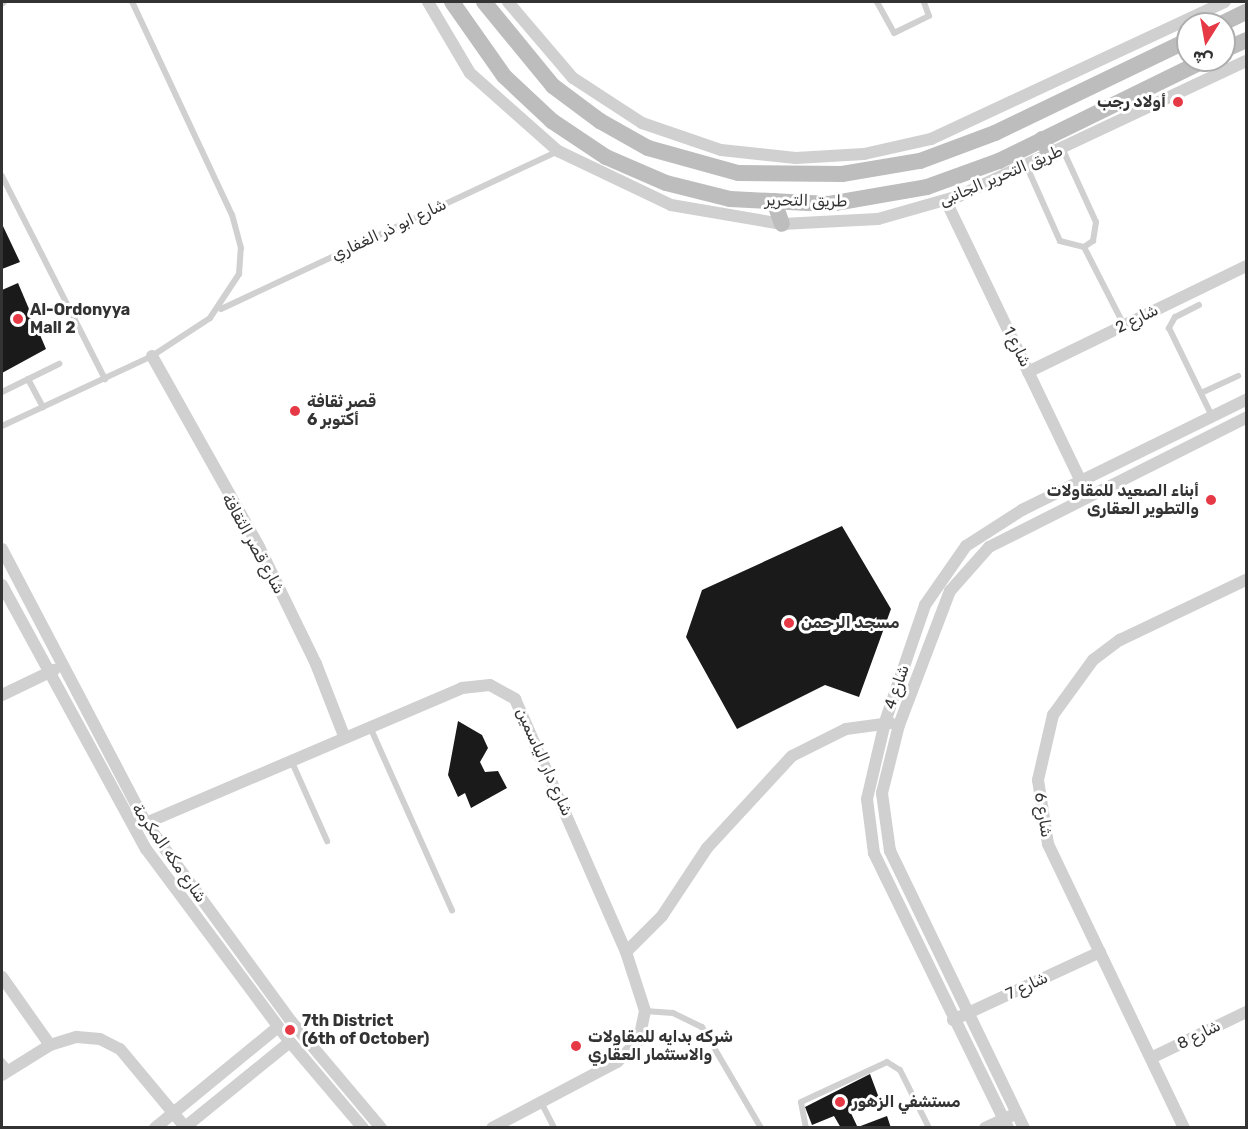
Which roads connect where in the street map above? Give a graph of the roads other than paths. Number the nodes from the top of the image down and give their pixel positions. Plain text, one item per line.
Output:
1 (132, 2) edge
2 (428, 2) edge
3 (452, 2) edge
4 (484, 2) edge
5 (508, 2) edge
6 (877, 2) edge
7 (924, 2) edge
8 (1225, 2) edge
9 (1176, 46) edge
10 (1246, 61) edge
11 (1180, 72) edge
12 (1042, 139) junction
13 (558, 151) junction
14 (1057, 153) junction
15 (1027, 167) junction
16 (2, 176) edge
17 (774, 201) junction
18 (946, 201) junction
19 (782, 224) junction
20 (1084, 247) junction
21 (1246, 266) edge
22 (1199, 305) dead end
23 (220, 309) junction
24 (1124, 326) junction
25 (152, 356) junction
26 (59, 364) dead end
27 (1028, 372) junction
28 (1238, 376) dead end
29 (28, 379) junction
30 (105, 379) junction
31 (2, 392) edge
32 (1201, 393) junction
33 (1242, 402) edge
34 (43, 407) junction
35 (1212, 416) junction
36 (1246, 420) edge
37 (2, 426) edge
38 (1080, 480) junction
39 (1087, 494) junction
40 (2, 549) edge
41 (1246, 580) edge
42 (2, 585) edge
43 (61, 667) junction
44 (47, 673) junction
45 (2, 695) edge
46 (885, 722) junction
47 (900, 725) junction
48 (369, 726) junction
49 (344, 736) junction
50 (291, 760) junction
51 (146, 824) junction
52 (327, 841) dead end
53 (452, 910) dead end
54 (626, 952) junction
55 (1100, 952) junction
56 (2, 977) edge
57 (645, 1011) junction
58 (1246, 1012) edge
59 (969, 1013) junction
60 (953, 1020) junction
61 (278, 1027) junction
62 (290, 1042) junction
63 (50, 1045) junction
64 (1151, 1058) junction
65 (4, 1069) edge
66 (542, 1104) junction
67 (174, 1113) junction
68 (1018, 1113) junction
69 (1006, 1123) edge
70 (184, 1127) edge
71 (155, 1128) edge
72 (363, 1128) edge
73 (381, 1128) edge
74 (492, 1128) edge
75 (554, 1128) edge
76 (761, 1128) edge
77 (807, 1128) edge
78 (929, 1128) edge
79 (985, 1128) edge
80 (1024, 1128) edge
81 (1184, 1128) edge

1 - 23 lane, شارع ابو ذر الغفاري
2 - 13 street, طريق التحرير الجانبى
3 - 17 street, طريق التحرير
4 - 9 street, طريق التحرير
5 - 8 street
6 - 7 lane
10 - 14 street, طريق التحرير الجانبى
11 - 12 street, طريق التحرير
12 - 14 street
12 - 17 street, طريق التحرير
13 - 19 street, طريق التحرير الجانبى
13 - 23 lane, شارع ابو ذر الغفاري
14 - 15 street, طريق التحرير الجانبى
14 - 20 lane
15 - 18 street, طريق التحرير الجانبى
15 - 20 lane
16 - 30 lane
17 - 19 street
18 - 19 street, طريق التحرير الجانبى
18 - 27 street, شارع 1
20 - 24 lane
21 - 24 street, شارع 2
22 - 32 lane
23 - 25 lane, شارع ابو ذر الغفاري
24 - 27 street, شارع 2
25 - 30 lane, شارع ابو ذر الغفاري
25 - 49 street, شارع قصر الثقافة
26 - 29 lane
27 - 38 street, شارع 1
28 - 32 lane
29 - 31 lane
29 - 34 lane
30 - 34 lane, شارع ابو ذر الغفاري
32 - 35 lane
33 - 35 street, شارع 4
33 - 36 street
34 - 37 lane, شارع ابو ذر الغفاري
35 - 38 street, شارع 4
36 - 39 street, شارع 4
38 - 39 street, شارع 1
38 - 46 street, شارع 4
39 - 47 street, شارع 4
40 - 43 street, شارع مكه المكرمة
41 - 55 street, شارع 6
42 - 44 street, شارع مكه المكرمة
43 - 44 street
43 - 51 street, شارع مكه المكرمة
44 - 45 street
44 - 61 street, شارع مكه المكرمة
46 - 47 street
46 - 54 street
46 - 60 street, شارع 4
47 - 59 street, شارع 4
48 - 49 street, شارع دار الياسمين
48 - 53 lane
48 - 54 street, شارع دار الياسمين
49 - 50 street, شارع دار الياسمين
50 - 51 street, شارع دار الياسمين
50 - 52 lane
51 - 73 street, شارع مكه المكرمة
54 - 57 street, شارع دار الياسمين
55 - 59 street, شارع 7
55 - 64 street, شارع 6
56 - 63 street
57 - 66 street
57 - 76 lane
58 - 64 street, شارع 8
59 - 60 street, شارع 7
59 - 68 street, شارع 4
60 - 69 street, شارع 4
61 - 62 street, شارع مكه المكرمة
61 - 67 street
62 - 70 street
62 - 72 street, شارع مكه المكرمة
63 - 65 street
63 - 67 street
64 - 81 street, شارع 6
66 - 74 street
66 - 75 lane
67 - 70 street
67 - 71 street
68 - 69 street
68 - 80 street, شارع 4
69 - 79 street
77 - 78 lane

